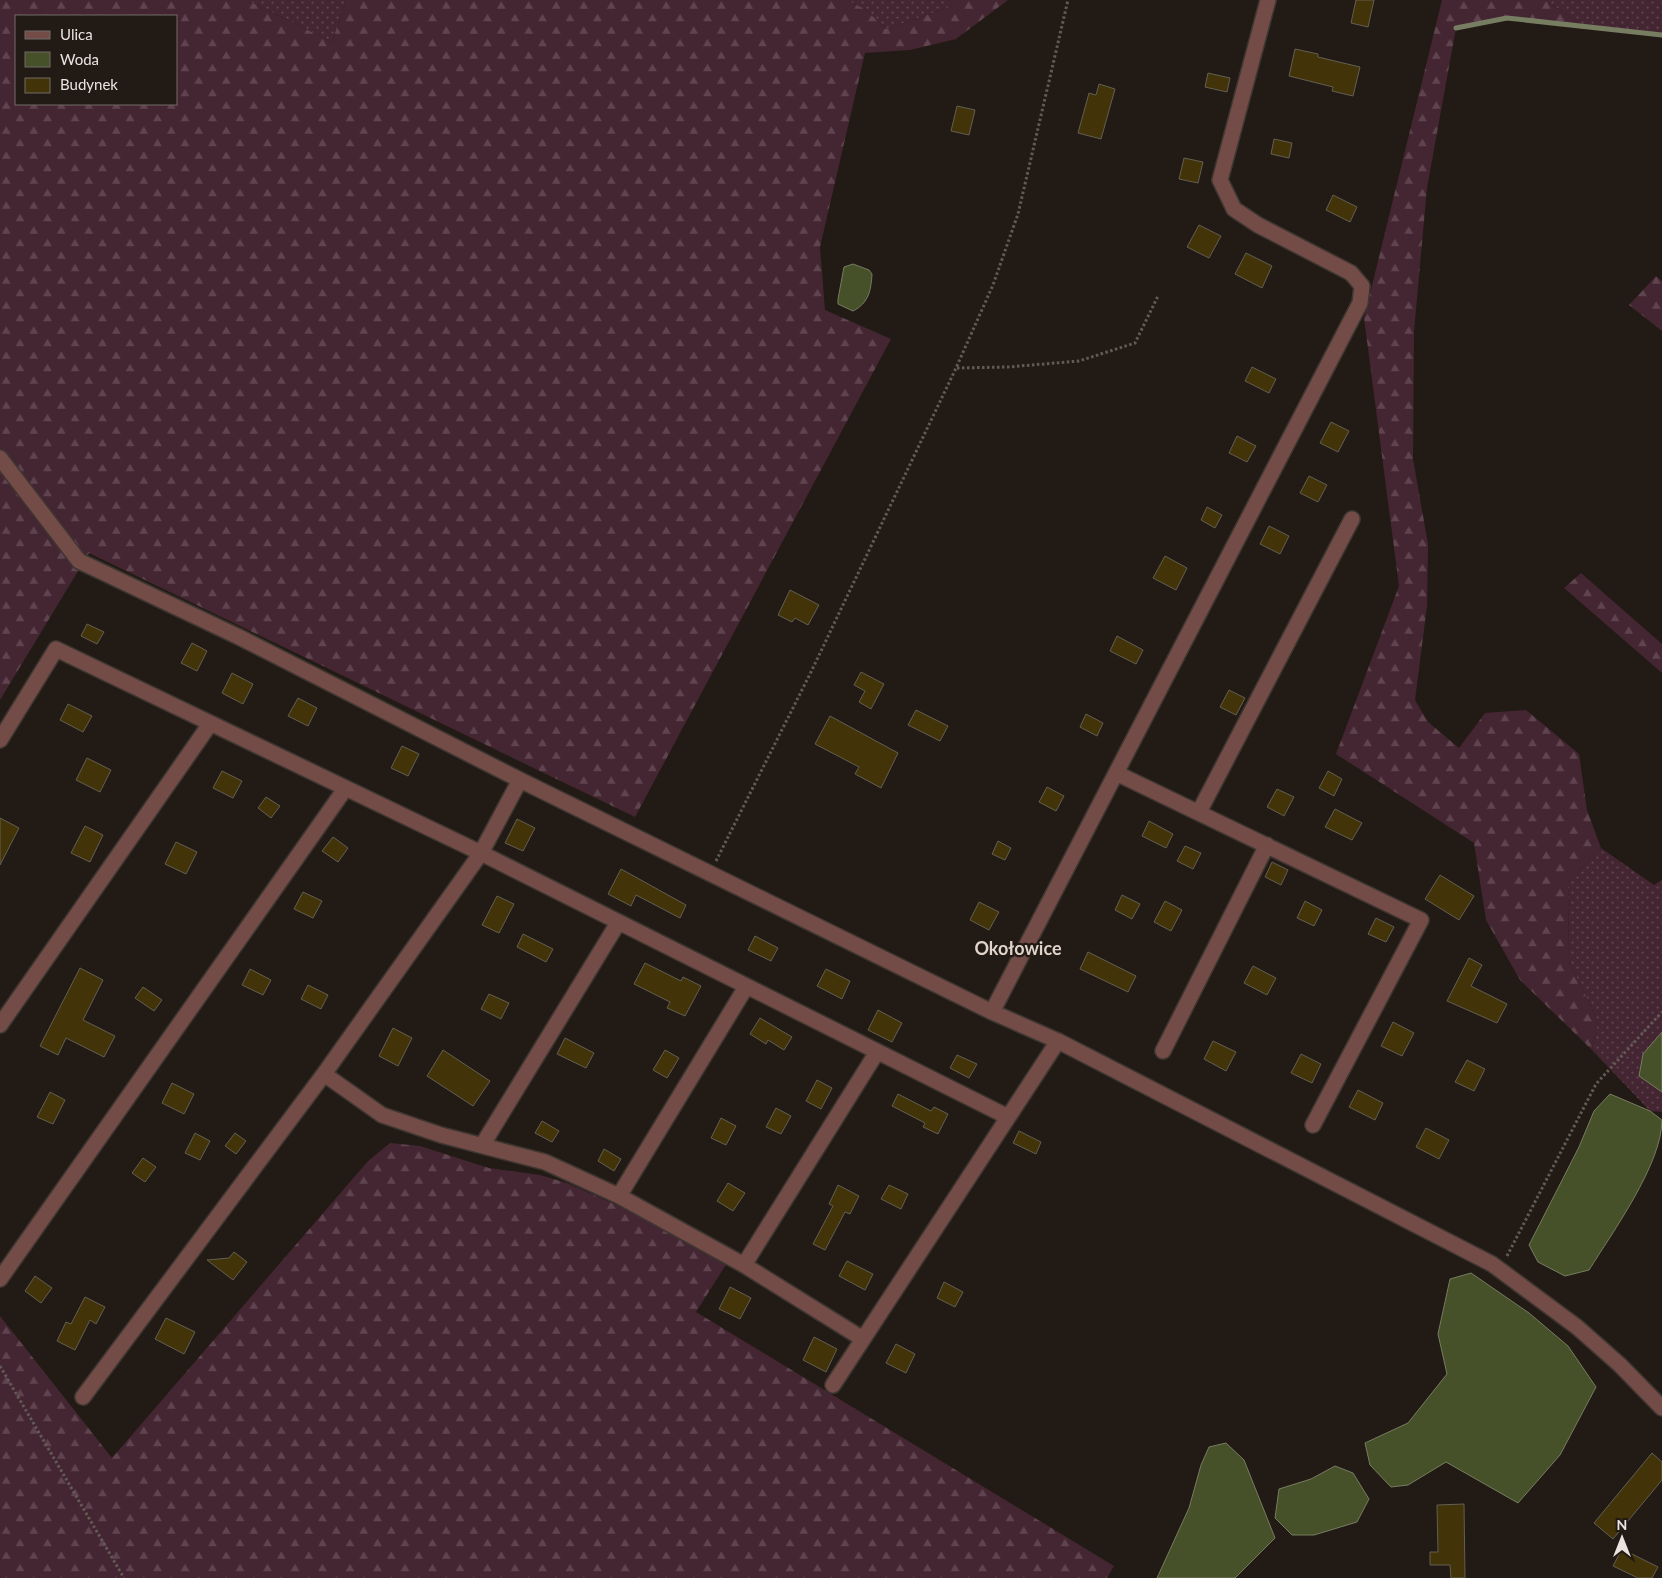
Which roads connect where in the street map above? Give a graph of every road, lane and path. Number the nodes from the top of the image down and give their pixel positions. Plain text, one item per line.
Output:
1 (1068, 0) edge
2 (1268, 0) edge
3 (1158, 296) dead end
4 (956, 368) junction
5 (0, 458) edge
6 (1352, 519) dead end
7 (210, 724) junction
8 (0, 740) edge
9 (1116, 773) junction
10 (520, 780) junction
11 (345, 789) junction
12 (1199, 812) junction
13 (1267, 845) junction
14 (481, 853) junction
15 (710, 872) junction
16 (618, 923) junction
17 (746, 987) junction
18 (992, 1012) junction
19 (1662, 1012) edge
20 (0, 1025) edge
21 (1058, 1041) junction
22 (1163, 1051) dead end
23 (876, 1052) junction
24 (324, 1074) junction
25 (1008, 1117) junction
26 (1313, 1125) dead end
27 (483, 1144) junction
28 (619, 1196) junction
29 (744, 1265) junction
30 (1500, 1269) junction
31 (0, 1279) edge
32 (863, 1339) junction
33 (0, 1366) edge
34 (834, 1385) dead end
35 (83, 1397) dead end
36 (1662, 1408) edge
37 (124, 1578) edge

1 - 4 path
2 - 9 street
3 - 4 path
4 - 15 path
5 - 10 street
6 - 12 street
7 - 8 street
7 - 11 street
7 - 20 street
9 - 12 street
9 - 18 street
10 - 14 street
10 - 15 street
11 - 14 street
11 - 31 street
12 - 13 street
13 - 22 street
13 - 26 street
14 - 16 street
14 - 24 street
15 - 18 street
16 - 17 street
16 - 27 street
17 - 23 street
17 - 28 street
18 - 21 street
19 - 30 path
21 - 25 street
21 - 30 street
23 - 25 street
23 - 29 street
24 - 27 street
24 - 35 street
25 - 32 street
27 - 28 street
28 - 29 street
29 - 32 street
30 - 36 street
32 - 34 street
33 - 37 path

